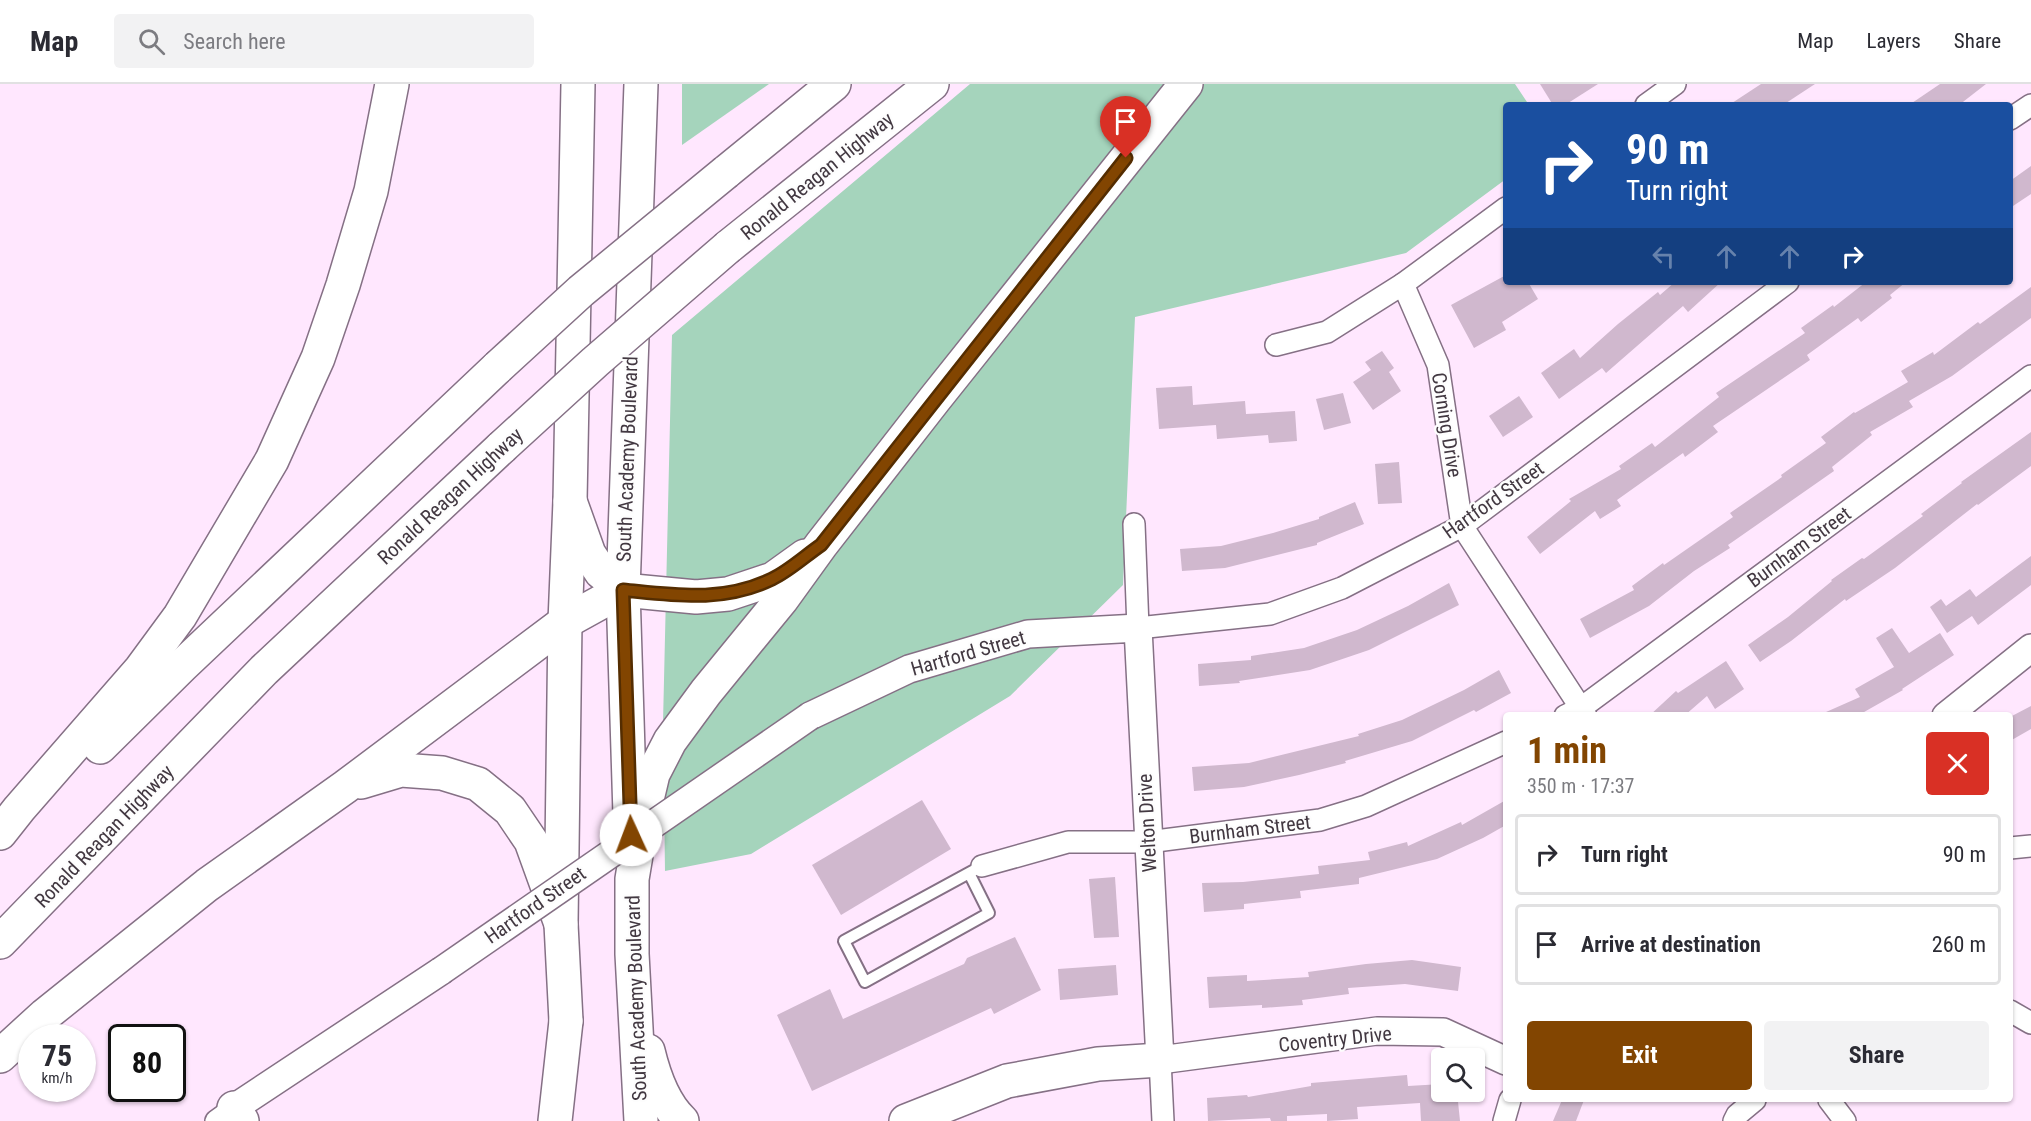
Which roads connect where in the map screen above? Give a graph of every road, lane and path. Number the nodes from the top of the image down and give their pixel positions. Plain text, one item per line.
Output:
1 (392, 84) edge
2 (578, 84) edge
3 (641, 84) edge
4 (834, 84) edge
5 (932, 84) edge
6 (1186, 84) edge
7 (1675, 84) edge
8 (1650, 102) edge
9 (2031, 105) edge
10 (2013, 117) edge
11 (1503, 210) edge
12 (1403, 284) junction
13 (1784, 285) edge
14 (1276, 345) dead end
15 (2031, 376) edge
16 (570, 501) junction
17 (1134, 525) dead end
18 (1462, 526) junction
19 (821, 545) junction
20 (623, 590) junction
21 (565, 621) junction
22 (1138, 628) junction
23 (2031, 648) edge
24 (1576, 712) edge
25 (1578, 712) edge
26 (1952, 712) edge
27 (1503, 743) edge
28 (345, 786) junction
29 (0, 833) edge
30 (1148, 842) junction
31 (2031, 846) edge
32 (0, 848) edge
33 (2013, 848) edge
34 (975, 869) junction
35 (632, 879) junction
36 (561, 924) junction
37 (0, 942) edge
38 (632, 954) junction
39 (2013, 1013) edge
40 (566, 1021) junction
41 (2031, 1023) edge
42 (0, 1056) edge
43 (1160, 1060) junction
44 (1503, 1060) edge
45 (1509, 1102) edge
46 (1753, 1102) edge
47 (1831, 1102) edge
48 (231, 1117) edge
49 (555, 1121) edge
50 (575, 1121) edge
51 (641, 1121) edge
52 (682, 1121) edge
53 (906, 1121) edge
54 (1163, 1121) edge
55 (1504, 1121) edge
56 (1734, 1121) edge
57 (1845, 1121) edge

1 - 29 highway
2 - 16 highway
3 - 20 highway, South Academy Boulevard
4 - 32 highway, bridge
5 - 37 highway, Ronald Reagan Highway, bridge
6 - 19 highway
7 - 8 street
9 - 10 street
11 - 12 street
12 - 14 street
12 - 18 street, Corning Drive
13 - 18 street, Hartford Street
15 - 25 street, Burnham Street
16 - 20 highway
16 - 21 highway
17 - 22 street, Welton Drive
18 - 22 street, Hartford Street
18 - 24 street, Corning Drive
19 - 20 highway
19 - 35 highway
20 - 21 highway
20 - 35 highway, South Academy Boulevard
21 - 28 highway
21 - 36 highway
22 - 30 street, Welton Drive
22 - 48 street, Hartford Street, bridge
23 - 26 street
27 - 30 street, Burnham Street
28 - 36 highway
28 - 42 highway
30 - 34 street, Burnham Street
30 - 43 street, Welton Drive
31 - 33 street
34 - 34 lane
35 - 38 highway, South Academy Boulevard
36 - 40 highway
38 - 51 highway, South Academy Boulevard
38 - 52 highway
39 - 41 street
40 - 49 highway
40 - 50 highway
43 - 44 street, Coventry Drive
43 - 53 highway
43 - 54 street, Welton Drive
45 - 55 street
46 - 56 street
47 - 57 street

